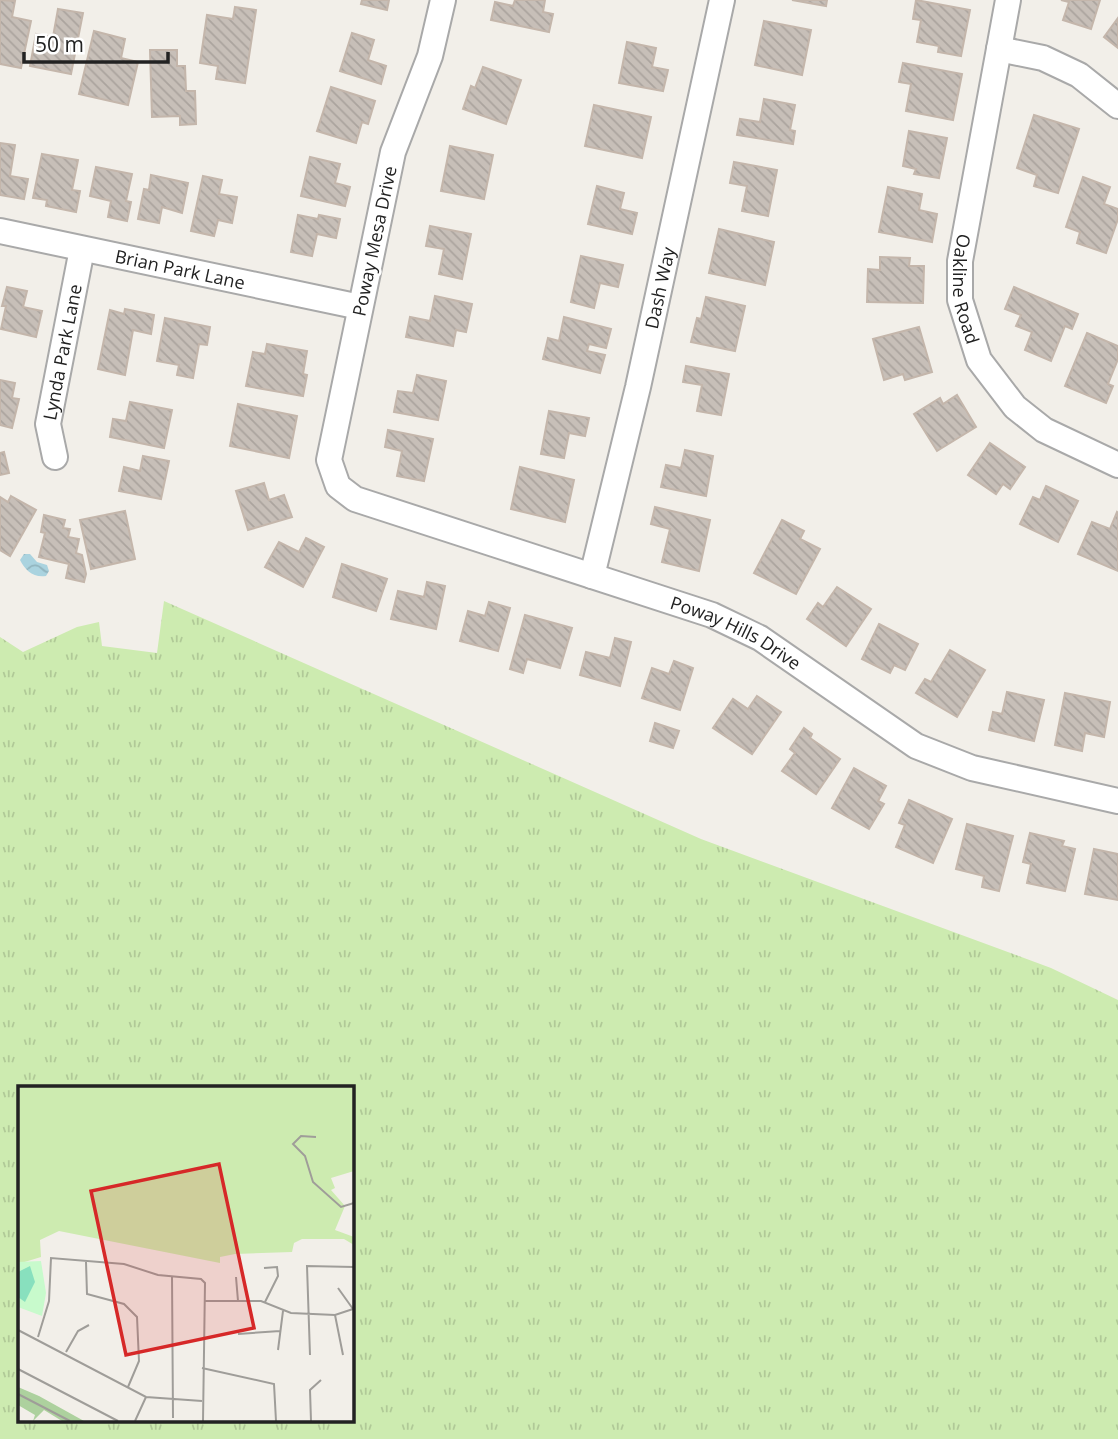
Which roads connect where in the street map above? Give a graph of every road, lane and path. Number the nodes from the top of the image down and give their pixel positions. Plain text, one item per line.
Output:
1 (443, 0) edge
2 (722, 0) edge
3 (1008, 0) edge
4 (999, 49) junction
5 (1118, 106) edge
6 (0, 230) edge
7 (82, 249) junction
8 (360, 307) junction
9 (55, 457) dead end
10 (1118, 465) edge
11 (338, 486) joint
12 (592, 576) junction
13 (1118, 801) edge

1 - 8 street, Poway Mesa Drive
2 - 12 street, Dash Way
3 - 4 street, Oakline Road
4 - 5 street
4 - 10 street, Oakline Road
6 - 7 street, Brian Park Lane
7 - 8 street, Brian Park Lane
7 - 9 street, Lynda Park Lane
8 - 11 street, Poway Mesa Drive
11 - 12 street, Poway Hills Drive
12 - 13 street, Poway Hills Drive

